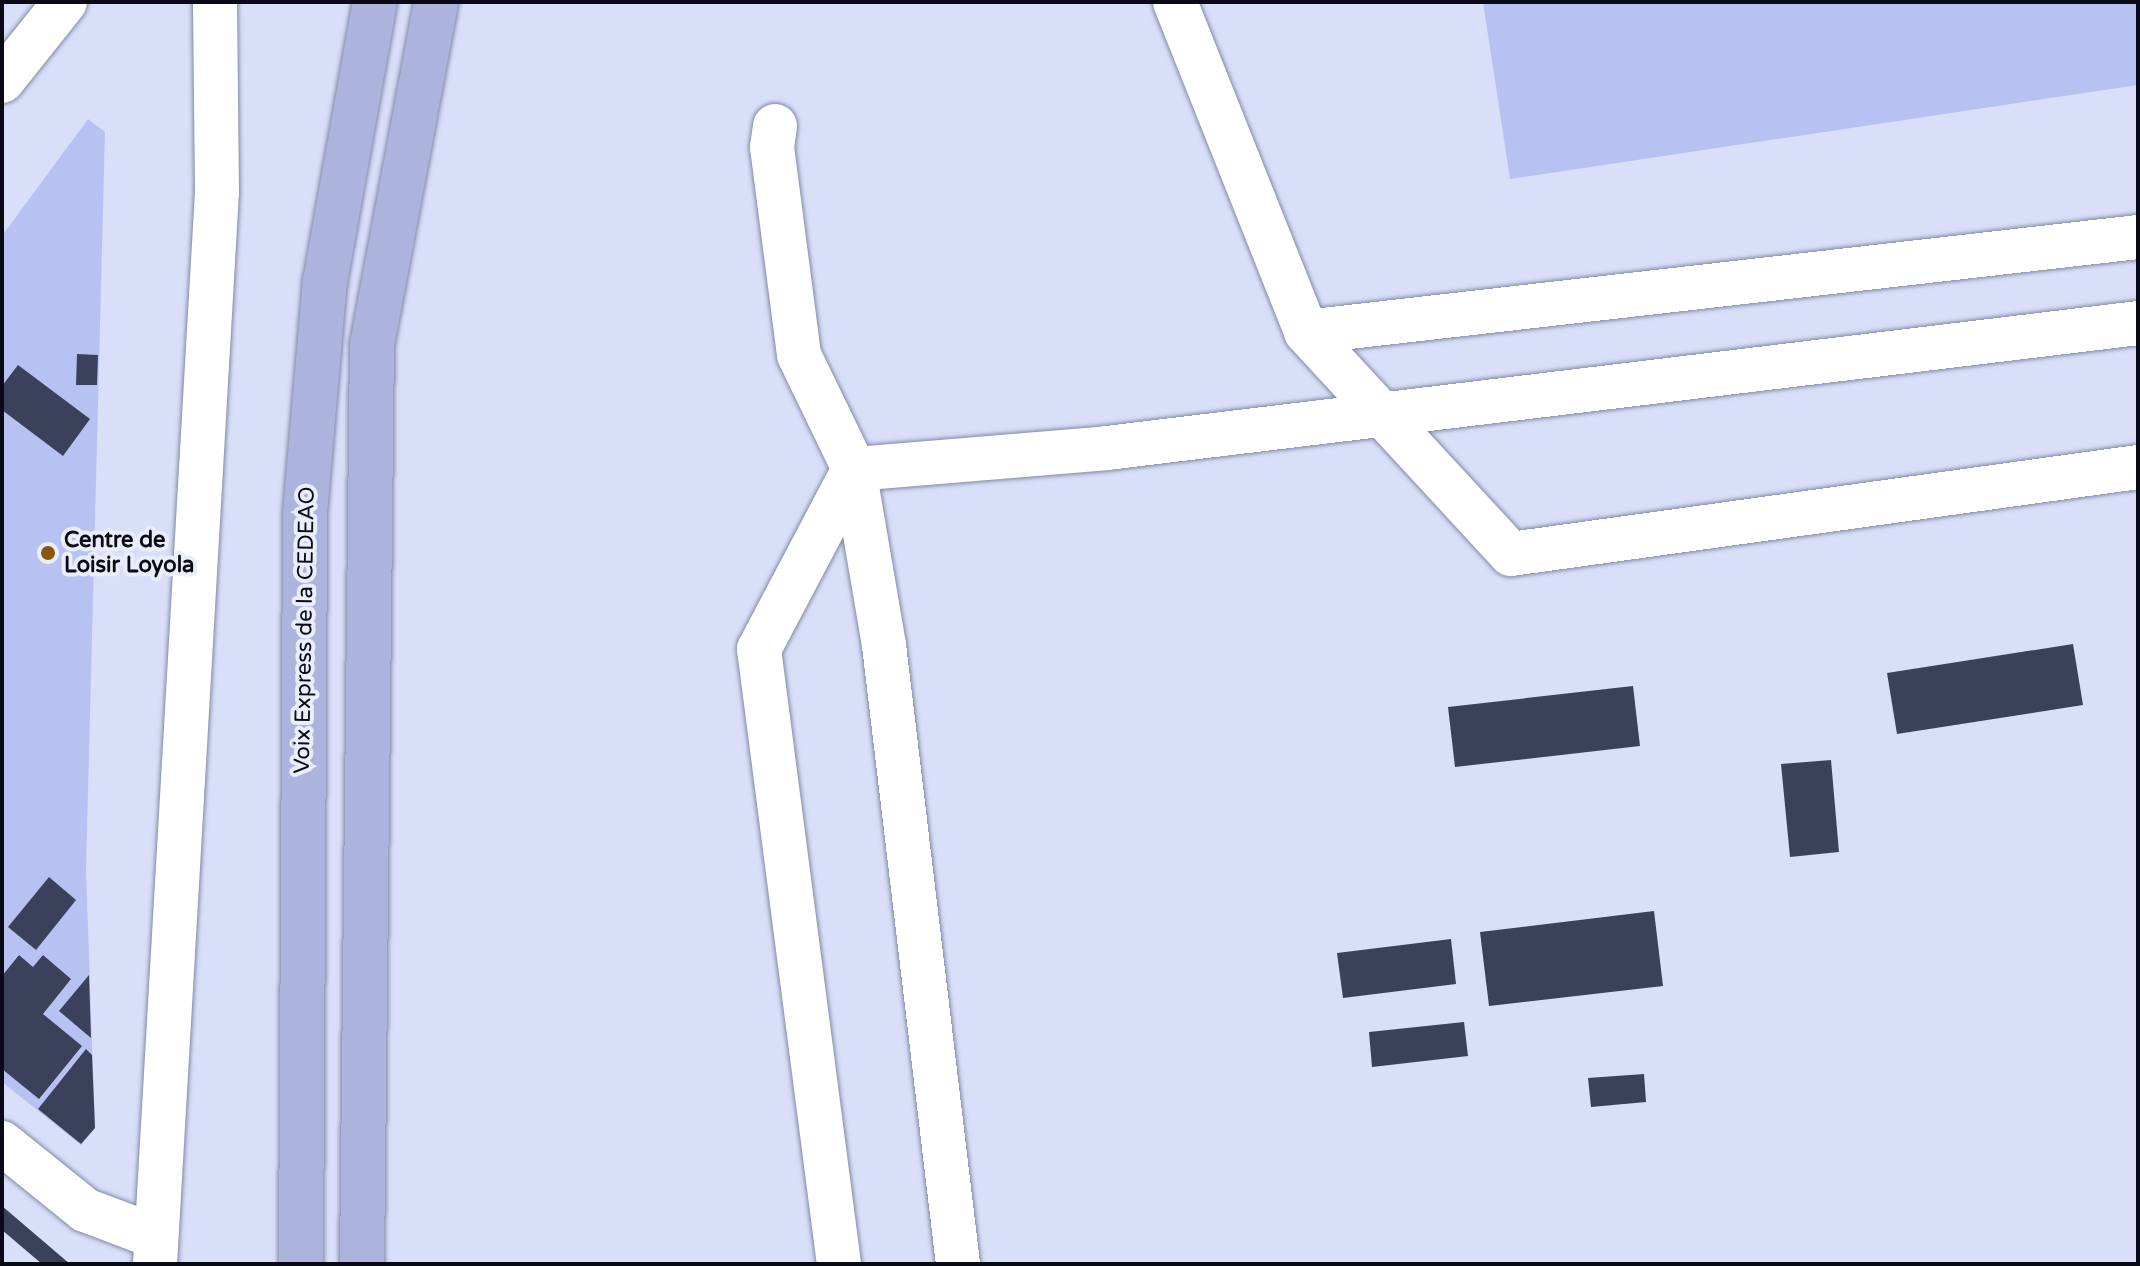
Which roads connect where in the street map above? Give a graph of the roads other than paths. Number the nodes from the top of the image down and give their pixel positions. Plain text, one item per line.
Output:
1 (65, 2) edge
2 (215, 2) edge
3 (375, 2) edge
4 (436, 2) edge
5 (1175, 2) edge
6 (2, 81) edge
7 (775, 126) dead end
8 (2138, 237) edge
9 (2138, 323) edge
10 (1306, 332) junction
11 (1379, 411) junction
12 (2138, 467) edge
13 (854, 469) junction
14 (2, 1143) edge
15 (155, 1250) edge
16 (301, 1264) edge
17 (362, 1264) edge
18 (839, 1264) edge
19 (958, 1264) edge

1 - 6 street
2 - 15 street
3 - 16 main road, Voix Express de la CEDEAO
4 - 17 main road
5 - 10 street
7 - 13 street
8 - 10 street
9 - 11 street
10 - 11 street
11 - 12 street
11 - 13 street
13 - 18 street
13 - 19 street
14 - 15 street

